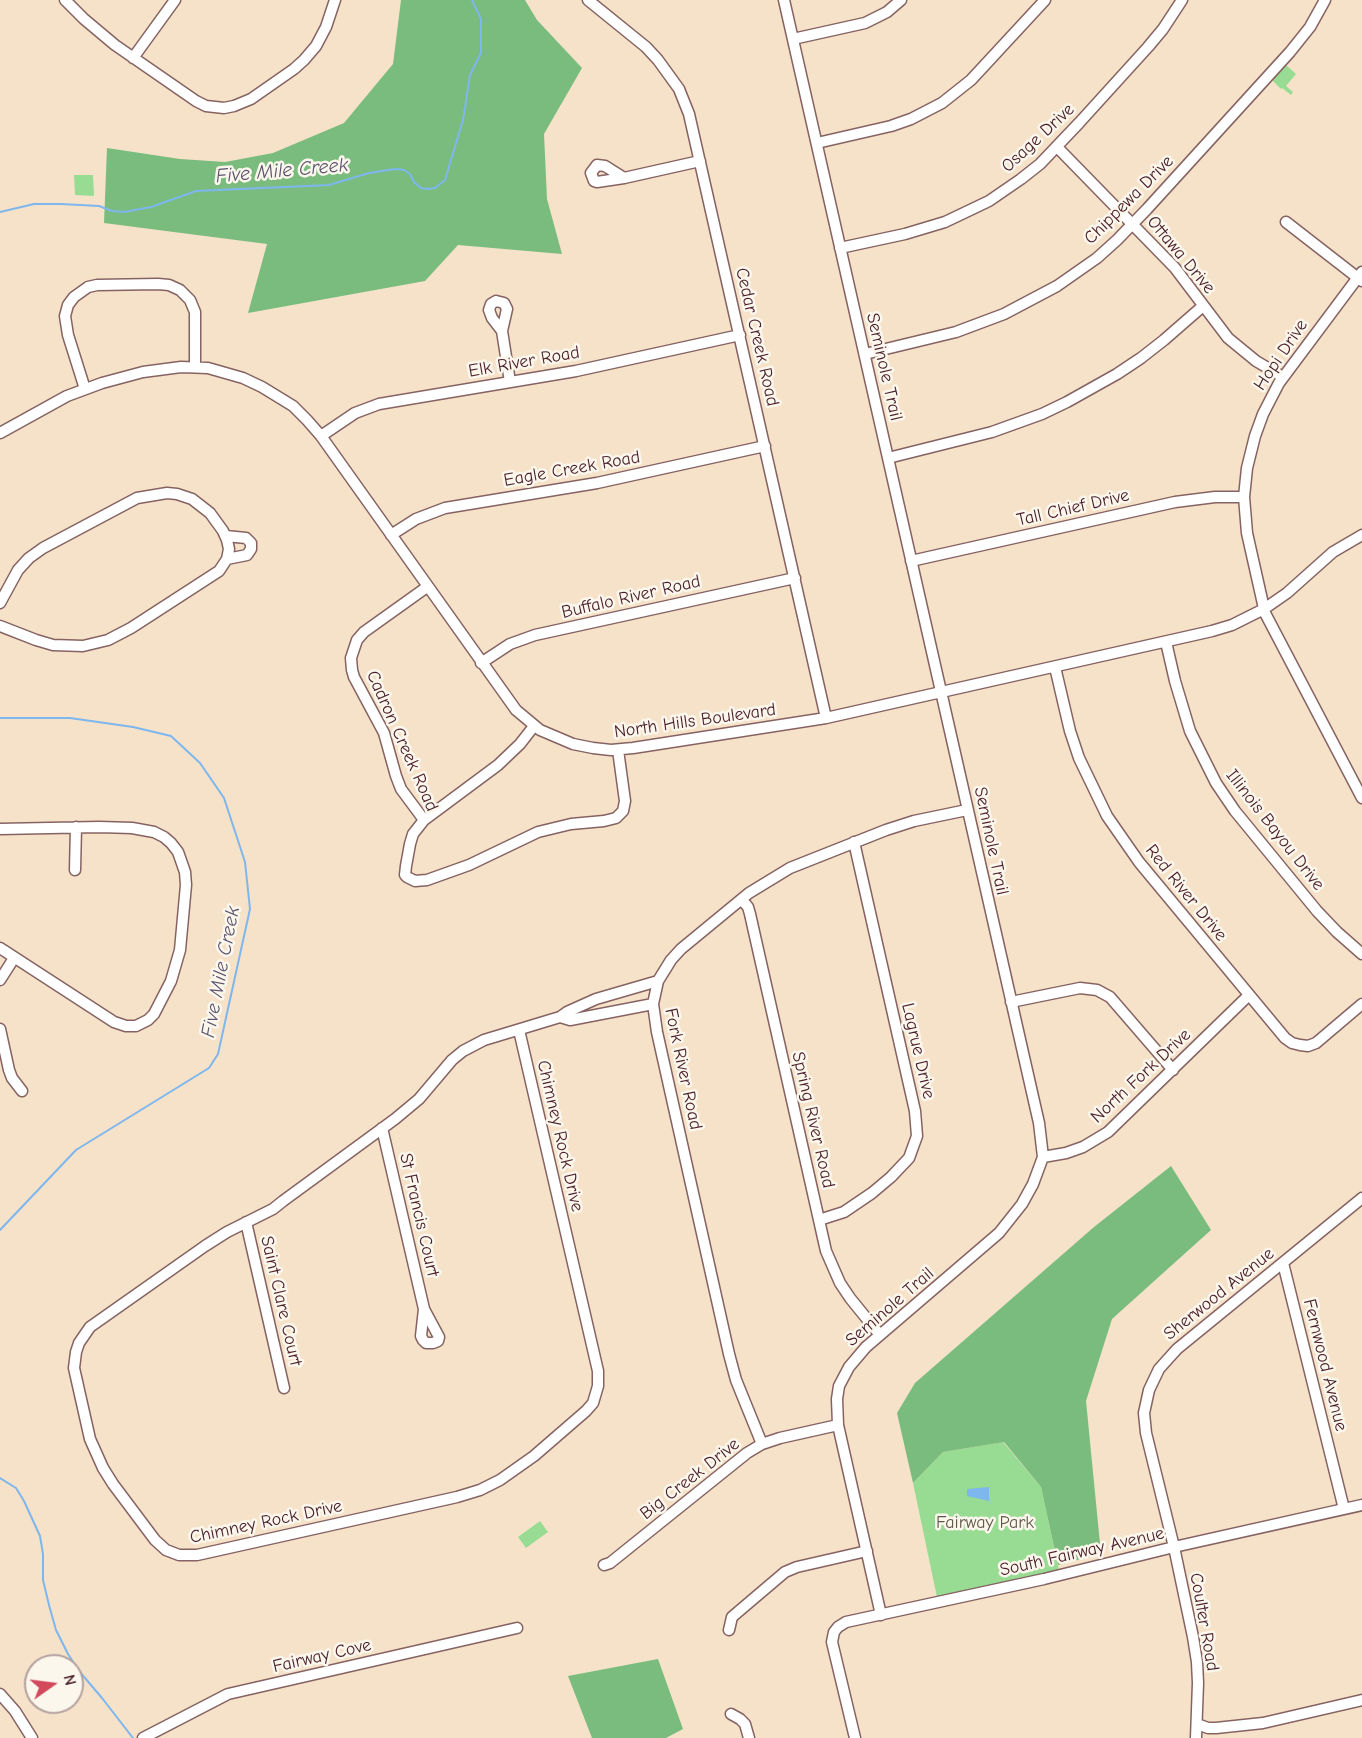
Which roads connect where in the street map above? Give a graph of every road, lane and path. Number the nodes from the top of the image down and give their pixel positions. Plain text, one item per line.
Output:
1 (65, 0) edge
2 (175, 0) edge
3 (335, 0) edge
4 (588, 0) edge
5 (784, 0) edge
6 (901, 0) edge
7 (1045, 0) edge
8 (1182, 0) edge
9 (1325, 0) edge
10 (793, 39) junction
11 (133, 58) junction
12 (817, 143) junction
13 (1057, 147) junction
14 (700, 161) junction
15 (624, 178) dead end
16 (1286, 222) dead end
17 (1133, 224) junction
18 (840, 248) junction
19 (1361, 277) edge
20 (1203, 306) junction
21 (502, 331) dead end
22 (740, 335) junction
23 (865, 354) junction
24 (195, 367) junction
25 (1283, 377) junction
26 (510, 382) junction
27 (85, 389) junction
28 (0, 433) edge
29 (321, 436) junction
30 (765, 446) junction
31 (888, 458) junction
32 (1244, 497) junction
33 (391, 535) junction
34 (226, 536) junction
35 (1362, 536) edge
36 (227, 559) junction
37 (911, 561) junction
38 (795, 578) junction
39 (427, 587) junction
40 (0, 603) edge
41 (1264, 609) junction
42 (0, 626) edge
43 (1166, 642) junction
44 (481, 663) junction
45 (1055, 667) junction
46 (942, 692) junction
47 (826, 718) junction
48 (534, 726) junction
49 (618, 750) junction
50 (1362, 798) edge
51 (968, 810) junction
52 (424, 820) junction
53 (76, 827) junction
54 (0, 829) edge
55 (854, 842) junction
56 (75, 870) dead end
57 (742, 900) junction
58 (0, 948) edge
59 (1362, 954) edge
60 (14, 958) junction
61 (0, 980) edge
62 (658, 981) junction
63 (1248, 996) junction
64 (1011, 1002) junction
65 (653, 1004) junction
66 (1362, 1004) edge
67 (560, 1017) junction
68 (0, 1029) edge
69 (519, 1030) junction
70 (1173, 1070) junction
71 (22, 1091) dead end
72 (382, 1128) junction
73 (1043, 1157) junction
74 (1362, 1198) edge
75 (819, 1220) junction
76 (246, 1222) junction
77 (1283, 1263) junction
78 (424, 1309) dead end
79 (880, 1335) junction
80 (284, 1388) dead end
81 (838, 1425) junction
82 (762, 1444) junction
83 (1362, 1505) edge
84 (1344, 1509) junction
85 (1174, 1547) junction
86 (867, 1551) junction
87 (604, 1565) dead end
88 (881, 1615) junction
89 (517, 1628) dead end
90 (729, 1630) dead end
91 (0, 1694) edge
92 (1362, 1700) edge
93 (731, 1714) dead end
94 (1197, 1724) junction
95 (148, 1735) edge
96 (32, 1738) edge
97 (748, 1738) edge
98 (855, 1738) edge
99 (1196, 1738) edge

1 - 11 street
2 - 11 street
3 - 11 street
4 - 14 street, Cedar Creek Road
5 - 10 street, Seminole Trail
6 - 10 street
7 - 12 street
8 - 13 street, Osage Drive
9 - 17 street, Chippewa Drive
10 - 12 street, Seminole Trail
12 - 18 street, Seminole Trail
13 - 17 street, Ottawa Drive
13 - 18 street, Osage Drive
14 - 15 street
14 - 22 street, Cedar Creek Road
16 - 19 street
17 - 20 street, Ottawa Drive
17 - 23 street, Chippewa Drive
18 - 23 street, Seminole Trail
19 - 25 street, Hopi Drive
20 - 25 street, Ottawa Drive
20 - 31 street
21 - 26 street
22 - 26 street, Elk River Road
22 - 30 street, Cedar Creek Road
23 - 31 street, Seminole Trail
24 - 27 street, North Hills Boulevard
24 - 27 street
24 - 29 street, North Hills Boulevard
25 - 32 street, Hopi Drive
26 - 29 street, Elk River Road
27 - 28 street, North Hills Boulevard
29 - 33 street, North Hills Boulevard
30 - 33 street, Eagle Creek Road
30 - 38 street, Cedar Creek Road
31 - 37 street, Seminole Trail
32 - 37 street, Tall Chief Drive
32 - 41 street, Hopi Drive
33 - 39 street, North Hills Boulevard
34 - 36 street
34 - 36 street
34 - 40 street
35 - 41 street, North Hills Boulevard
36 - 42 street
37 - 46 street, Seminole Trail
38 - 44 street, Buffalo River Road
38 - 47 street, Cedar Creek Road
39 - 44 street, North Hills Boulevard
39 - 52 street, Cadron Creek Road
41 - 43 street, North Hills Boulevard
41 - 50 street
43 - 45 street, North Hills Boulevard
43 - 59 street, Illinois Bayou Drive
44 - 48 street, North Hills Boulevard
45 - 46 street, North Hills Boulevard
45 - 63 street, Red River Drive
46 - 47 street, North Hills Boulevard
46 - 51 street, Seminole Trail
47 - 49 street, North Hills Boulevard
48 - 49 street, North Hills Boulevard
48 - 52 street
49 - 52 street, Cadron Creek Road
51 - 55 street, Fork River Road
51 - 64 street, Seminole Trail
53 - 54 street
53 - 56 street
53 - 60 street
55 - 57 street, Fork River Road
55 - 75 street, Lagrue Drive
57 - 62 street, Fork River Road
57 - 75 street, Spring River Road
58 - 60 street
60 - 61 street
62 - 65 street, Fork River Road
62 - 67 street, Chimney Rock Drive
63 - 66 street, Red River Drive
63 - 70 street, North Fork Drive
64 - 70 street
64 - 73 street, Seminole Trail
65 - 67 street, Chimney Rock Drive
65 - 82 street, Fork River Road
67 - 69 street, Chimney Rock Drive
68 - 71 street
69 - 72 street, Chimney Rock Drive
69 - 76 street, Chimney Rock Drive
70 - 73 street, North Fork Drive
72 - 76 street, Chimney Rock Drive
72 - 78 street, St Francis Court
73 - 79 street, Seminole Trail
74 - 77 street, Sherwood Avenue
75 - 79 street, Spring River Road
76 - 80 street, Saint Clare Court
77 - 84 street, Fernwood Avenue
77 - 85 street, Sherwood Avenue
79 - 81 street, Seminole Trail
81 - 82 street, Big Creek Drive
81 - 86 street, Seminole Trail
82 - 87 street, Big Creek Drive
83 - 84 street, South Fairway Avenue
84 - 85 street, South Fairway Avenue
85 - 88 street, South Fairway Avenue
85 - 94 street, Coulter Road
86 - 88 street, Seminole Trail
86 - 90 street
88 - 98 street, South Fairway Avenue
89 - 95 street, Fairway Cove
91 - 96 street
92 - 94 street
93 - 97 street
94 - 99 street, Coulter Road

